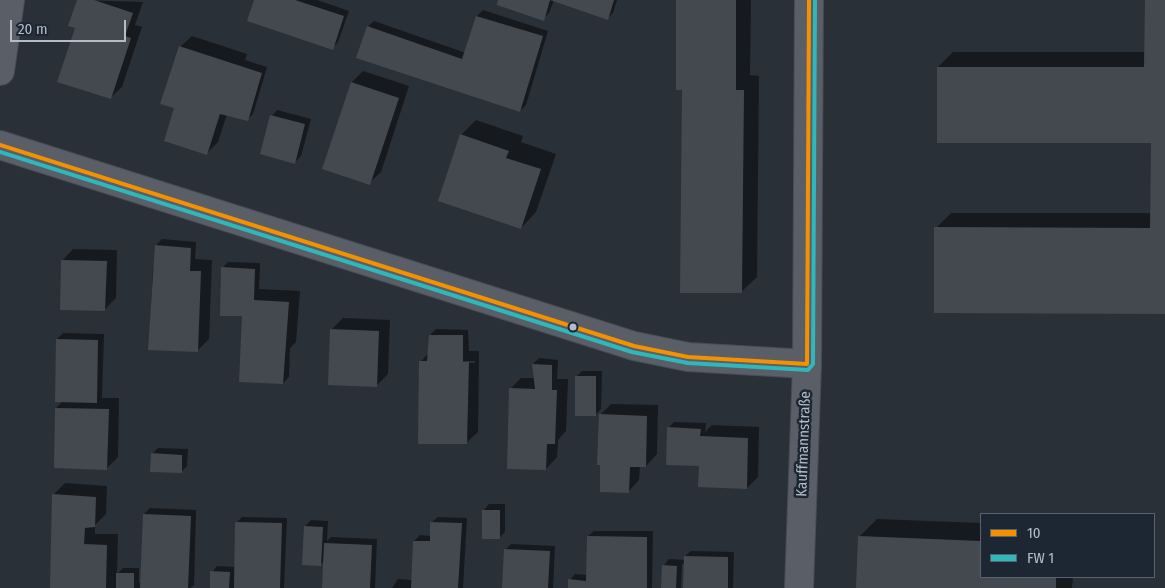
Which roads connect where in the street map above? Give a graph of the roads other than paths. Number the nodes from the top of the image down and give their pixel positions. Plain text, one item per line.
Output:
1 (10, 0) edge
2 (808, 0) edge
3 (0, 71) edge
4 (0, 145) edge
5 (807, 364) junction
6 (798, 588) edge

1 - 3 street
2 - 5 street, Kauffmannstraße
4 - 5 street
5 - 6 street, Kauffmannstraße

